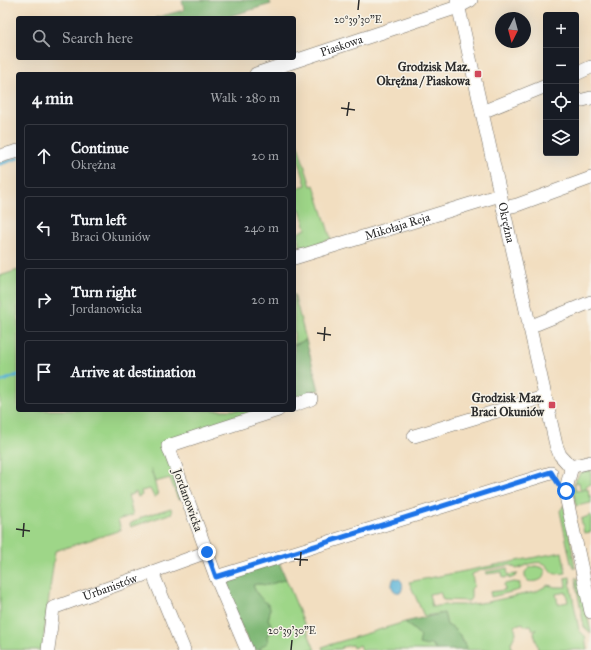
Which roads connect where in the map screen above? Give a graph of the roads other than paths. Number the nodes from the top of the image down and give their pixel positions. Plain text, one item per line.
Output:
1 (471, 0) edge
2 (458, 3) edge
3 (296, 60) edge
4 (296, 60) edge
5 (591, 67) edge
6 (262, 72) edge
7 (579, 73) edge
8 (543, 87) edge
9 (591, 98) edge
10 (579, 102) edge
11 (482, 112) junction
12 (16, 152) edge
13 (0, 156) edge
14 (591, 178) edge
15 (500, 195) junction
16 (503, 208) junction
17 (296, 257) edge
18 (591, 302) edge
19 (529, 327) junction
20 (544, 397) junction
21 (311, 399) dead end
22 (296, 404) edge
23 (272, 412) edge
24 (414, 436) dead end
25 (591, 462) edge
26 (561, 471) junction
27 (207, 552) junction
28 (152, 572) junction
29 (216, 577) junction
30 (591, 612) edge
31 (48, 650) edge
32 (184, 650) edge
33 (247, 650) edge

1 - 2 street, Piaskowa
2 - 3 street, Piaskowa
2 - 11 street, Okrężna
4 - 6 street, Piaskowa
5 - 7 street
8 - 11 street
9 - 10 street
11 - 15 street, Okrężna
12 - 13 street
14 - 16 street
15 - 16 street, Okrężna
15 - 17 street, Mikołaja Reja
16 - 19 street, Okrężna
18 - 19 street
19 - 20 street, Okrężna
20 - 24 street
20 - 26 street, Okrężna
21 - 22 street
23 - 27 street, Jordanowicka
25 - 26 street
26 - 29 street
26 - 30 street, Okrężna
27 - 28 street, Urbanistów
27 - 29 street, Jordanowicka
28 - 31 street, Urbanistów
28 - 32 street
29 - 33 street, Jordanowicka

